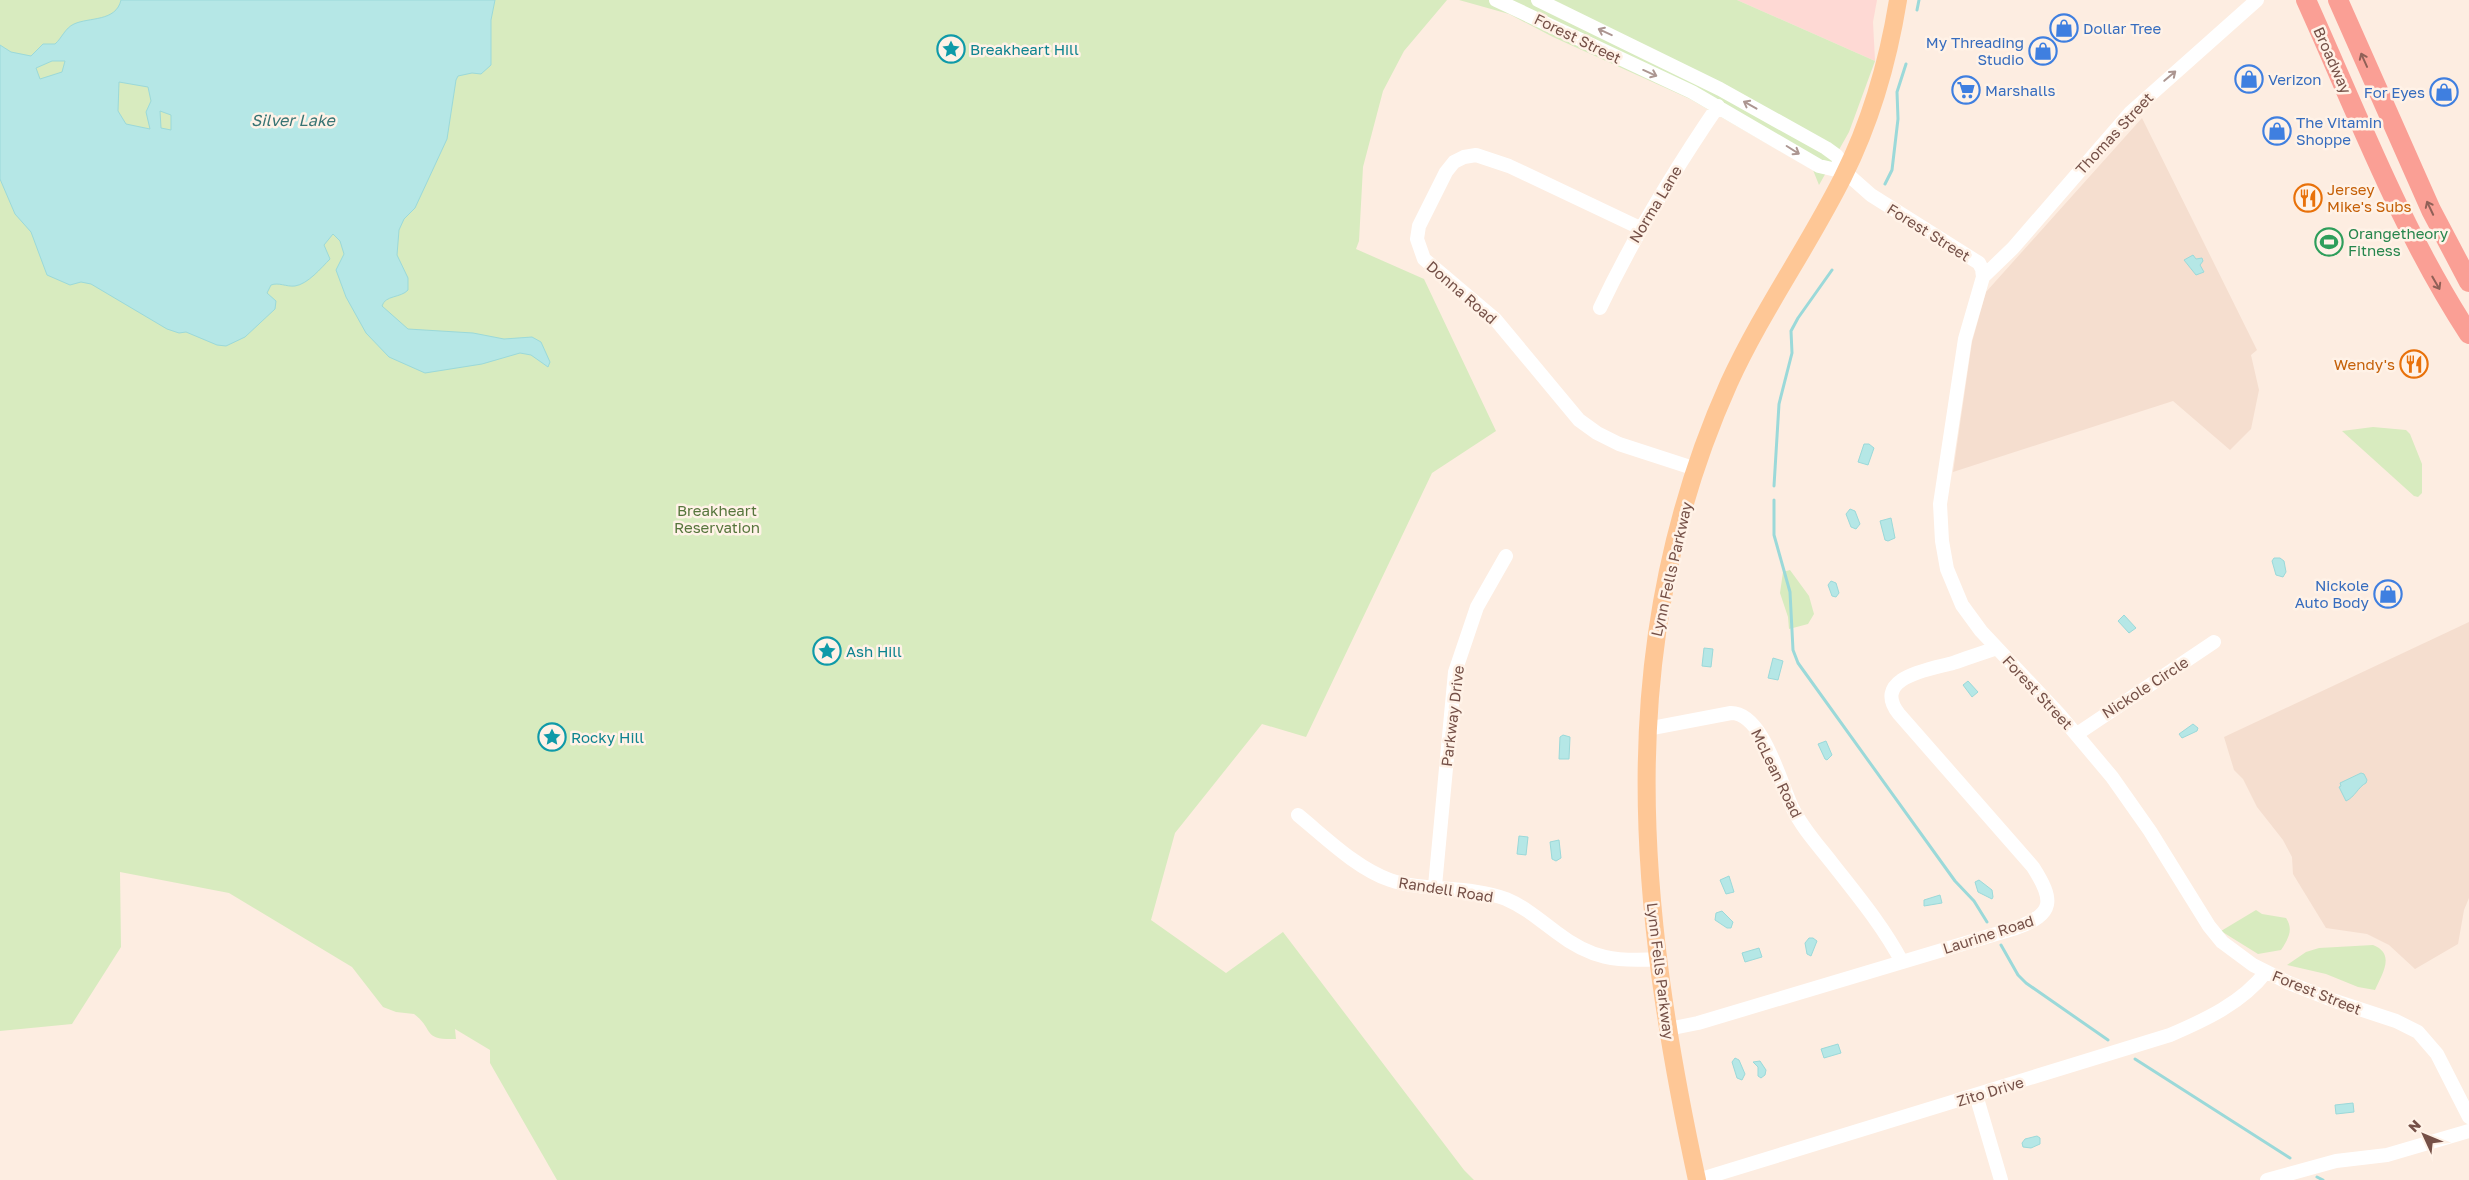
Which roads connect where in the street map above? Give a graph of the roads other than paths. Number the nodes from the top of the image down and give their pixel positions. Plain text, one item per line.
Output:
1 (1496, 0) edge
2 (1538, 0) edge
3 (1898, 0) edge
4 (2257, 0) edge
5 (2306, 0) edge
6 (2338, 0) edge
7 (1718, 106) junction
8 (1846, 172) junction
9 (1640, 228) junction
10 (1983, 277) junction
11 (2469, 282) edge
12 (1600, 308) dead end
13 (2469, 334) edge
14 (1696, 469) junction
15 (1506, 556) dead end
16 (2214, 642) dead end
17 (1997, 648) junction
18 (1647, 729) junction
19 (2076, 734) junction
20 (1298, 814) dead end
21 (1435, 886) junction
22 (1659, 959) junction
23 (1902, 962) junction
24 (2266, 972) junction
25 (1668, 1029) junction
26 (1976, 1095) junction
27 (2469, 1117) edge
28 (2469, 1131) edge
29 (1698, 1180) edge
30 (2001, 1180) edge
31 (2267, 1180) edge

1 -> 7 street, Forest Street
8 -> 2 street, Forest Street
3 - 8 main road, Lynn Fells Parkway
10 -> 4 street, Thomas Street
5 -> 13 highway, Broadway
11 -> 6 highway, Broadway
7 -> 8 street, Forest Street
7 - 9 street, Norma Lane
8 - 10 street, Forest Street
8 - 14 main road, Lynn Fells Parkway
9 - 12 street, Norma Lane
9 - 14 street, Donna Road
10 - 17 street, Forest Street
14 - 18 main road, Lynn Fells Parkway
15 - 21 street, Parkway Drive
16 - 19 street, Nickole Circle
17 - 19 street, Forest Street
17 - 23 street, Laurine Road
18 - 22 main road, Lynn Fells Parkway
18 - 23 street, McLean Road
19 - 24 street, Forest Street
20 - 21 street, Randell Road
21 - 22 street, Randell Road
22 - 25 main road, Lynn Fells Parkway
23 - 25 street, Laurine Road
24 - 26 street, Zito Drive
24 - 27 street, Forest Street
25 - 29 main road, Lynn Fells Parkway
26 - 29 street, Zito Drive
26 - 30 street
28 - 31 street

